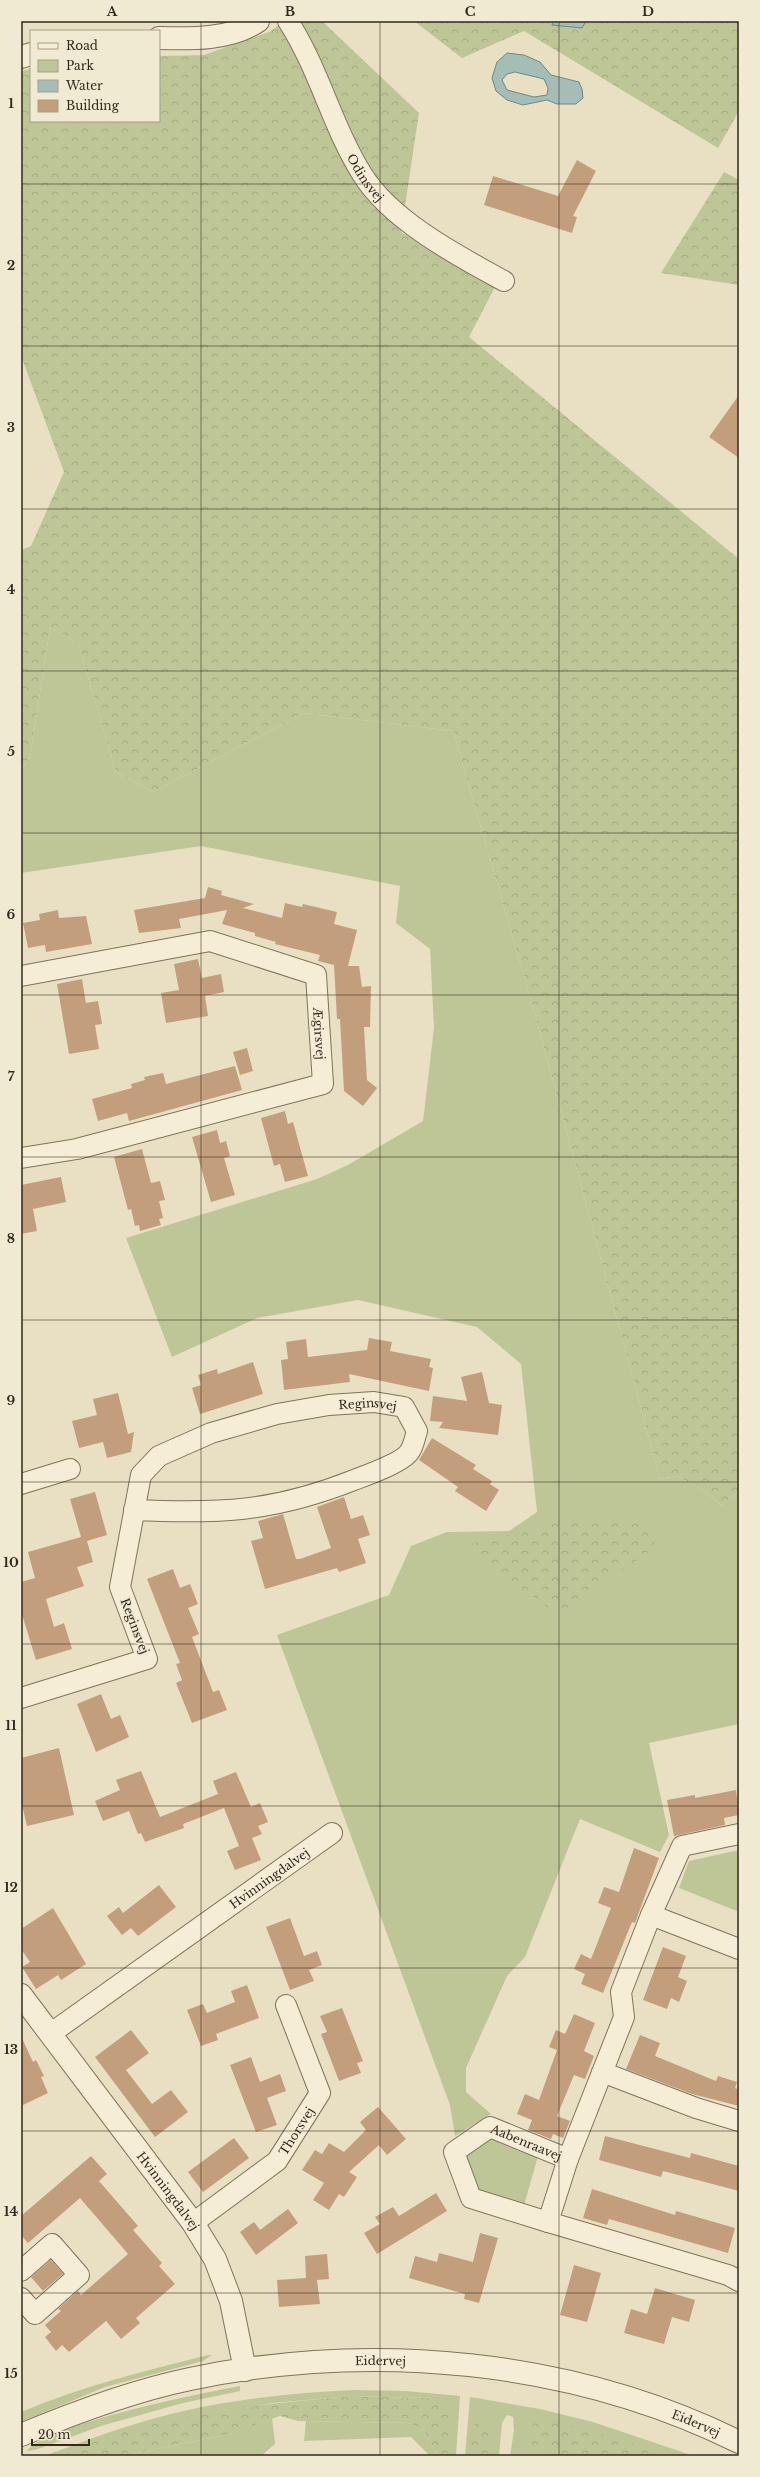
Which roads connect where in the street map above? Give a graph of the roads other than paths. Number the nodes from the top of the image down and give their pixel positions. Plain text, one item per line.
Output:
1 (258, 21) edge
2 (288, 21) edge
3 (160, 38) edge
4 (504, 281) dead end
5 (21, 976) edge
6 (21, 1158) edge
7 (70, 1469) dead end
8 (21, 1484) edge
9 (134, 1510) junction
10 (21, 1698) edge
11 (332, 1833) dead end
12 (739, 1834) edge
13 (651, 1915) junction
14 (739, 1949) edge
15 (21, 1995) edge
16 (286, 2005) dead end
17 (50, 2034) junction
18 (602, 2072) junction
19 (739, 2121) edge
20 (568, 2159) junction
21 (548, 2222) junction
22 (193, 2223) junction
23 (21, 2271) edge
24 (739, 2281) edge
25 (21, 2298) edge
26 (245, 2370) junction
27 (21, 2435) edge
28 (739, 2442) edge

1 - 3 street
2 - 4 street, Odinsvej
5 - 6 street, Ægirsvej
7 - 8 street
9 - 9 street, Reginsvej
9 - 10 street, Reginsvej
11 - 17 street, Hvinningdalvej
12 - 13 street, Aabenraavej
13 - 14 street
13 - 18 street, Aabenraavej
15 - 17 street, Hvinningdalvej
16 - 22 street, Thorsvej
17 - 22 street, Hvinningdalvej
18 - 19 street
18 - 20 street, Aabenraavej
20 - 21 street, Aabenraavej
20 - 21 street, Aabenraavej
21 - 24 street, Aabenraavej
22 - 26 street, Hvinningdalvej
23 - 25 street
26 - 27 street, Eidervej
26 - 28 street, Eidervej

